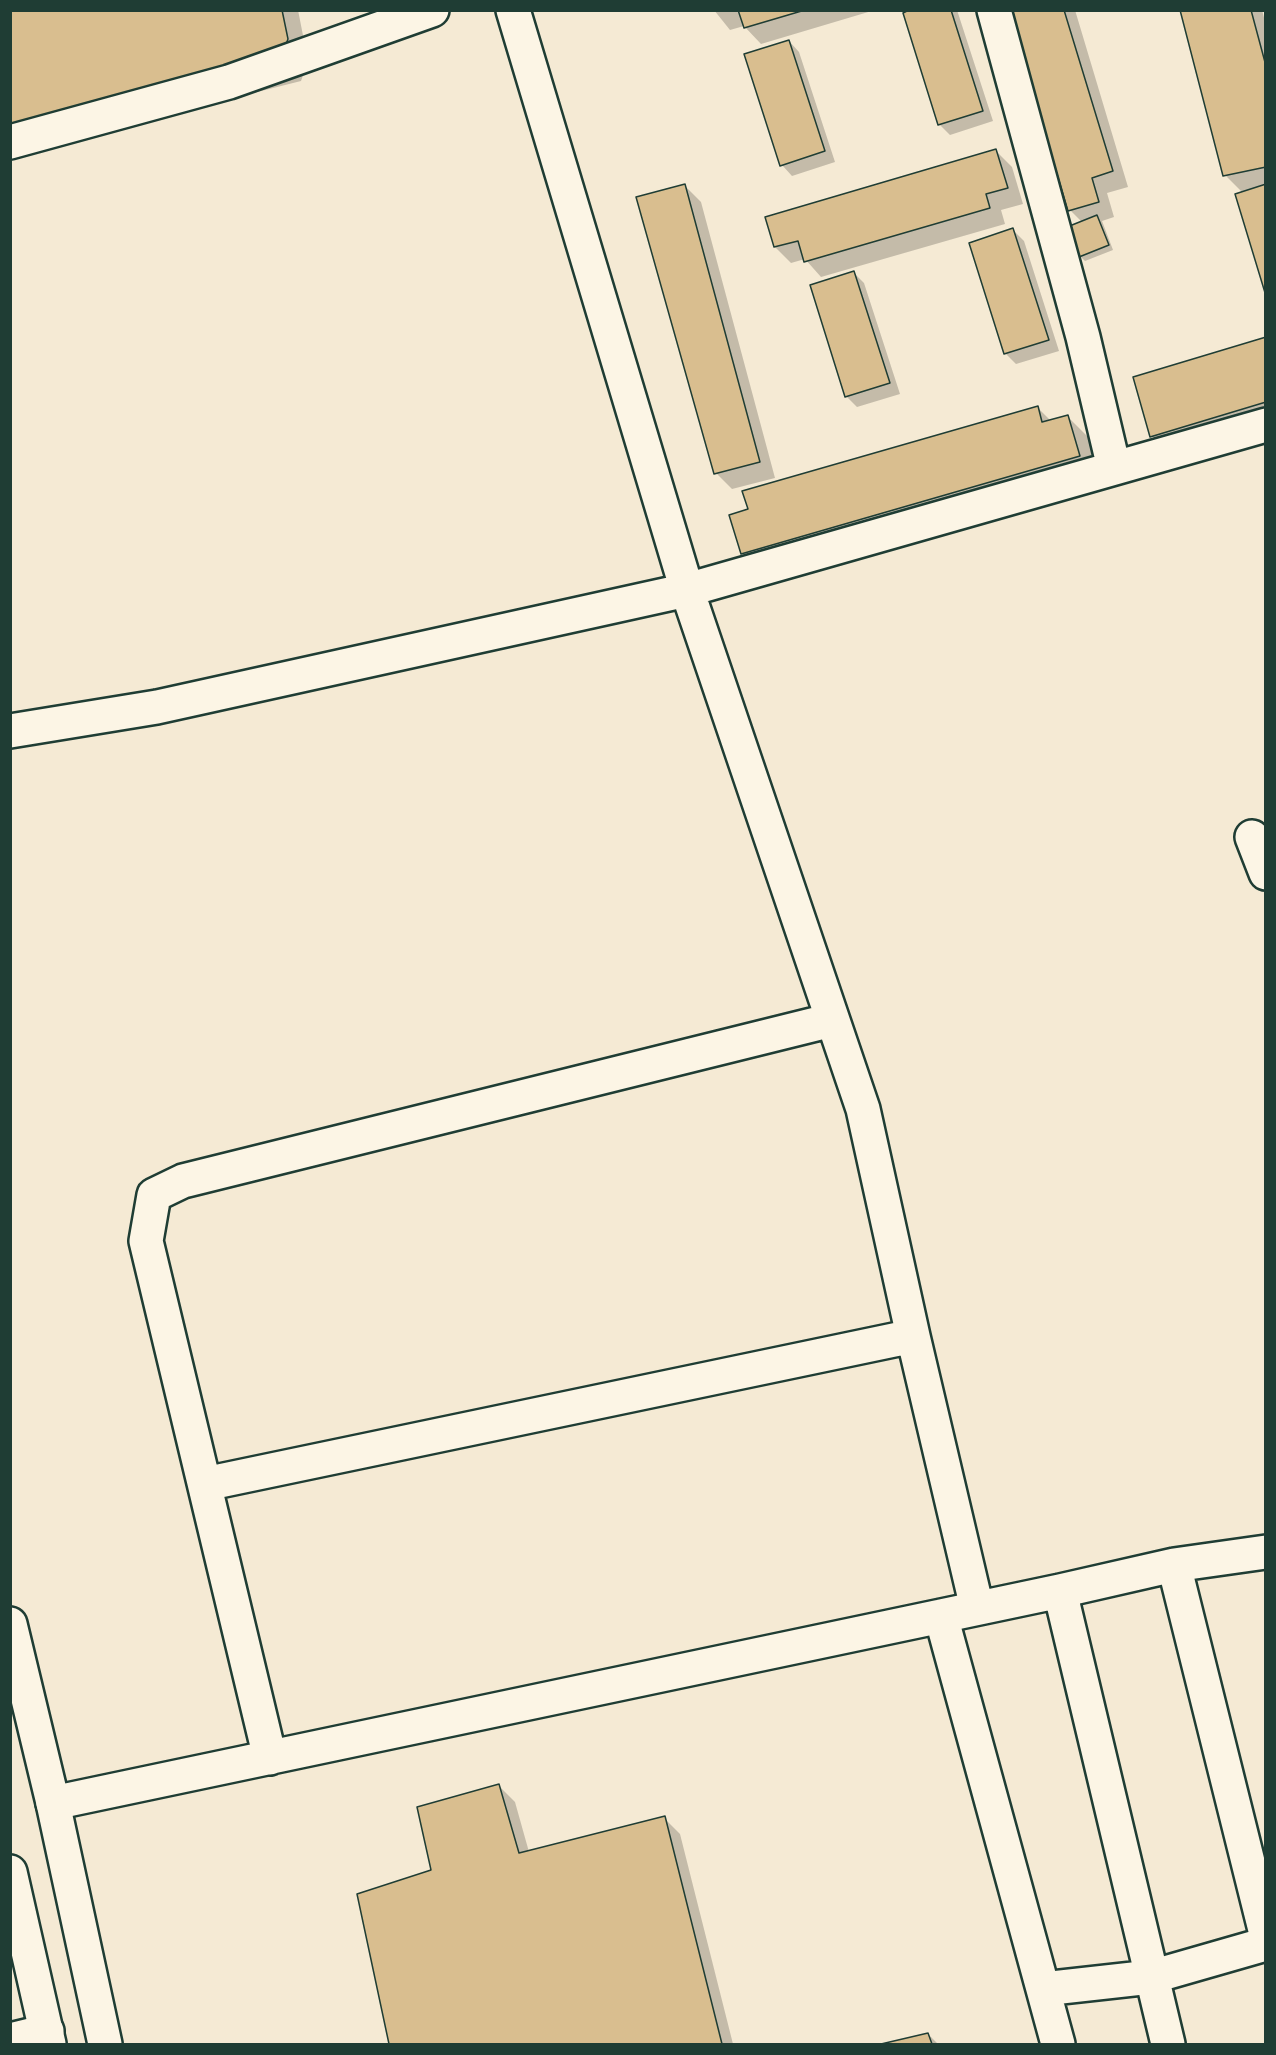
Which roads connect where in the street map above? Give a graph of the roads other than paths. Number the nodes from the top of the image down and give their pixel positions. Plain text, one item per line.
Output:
1 (432, 10) edge
2 (513, 10) edge
3 (994, 10) edge
4 (10, 142) edge
5 (1266, 425) edge
6 (1114, 468) junction
7 (687, 590) junction
8 (10, 731) edge
9 (1252, 837) dead end
10 (1266, 873) edge
11 (832, 1020) junction
12 (913, 1336) junction
13 (205, 1484) junction
14 (1266, 1552) edge
15 (1174, 1565) junction
16 (1060, 1591) junction
17 (977, 1608) junction
18 (941, 1616) junction
19 (10, 1624) edge
20 (270, 1758) junction
21 (53, 1803) junction
22 (10, 1872) edge
23 (1266, 1934) edge
24 (1266, 1944) edge
25 (1151, 1977) junction
26 (1043, 1989) junction
27 (48, 2038) edge
28 (10, 2040) edge
29 (105, 2044) edge
30 (1058, 2044) edge
31 (1168, 2044) edge

1 - 4 street
2 - 7 street
3 - 6 street
5 - 6 street
6 - 7 street
7 - 8 street
7 - 11 street
9 - 10 street
11 - 12 street
11 - 13 street
12 - 13 street
12 - 17 street
13 - 20 street
14 - 15 street
15 - 16 street
15 - 23 street
16 - 17 street
16 - 25 street
17 - 18 street
18 - 20 street
18 - 26 street
19 - 21 street
20 - 21 street
21 - 29 street
22 - 27 street
24 - 25 street
25 - 26 street
25 - 31 street
26 - 30 street
27 - 28 street

